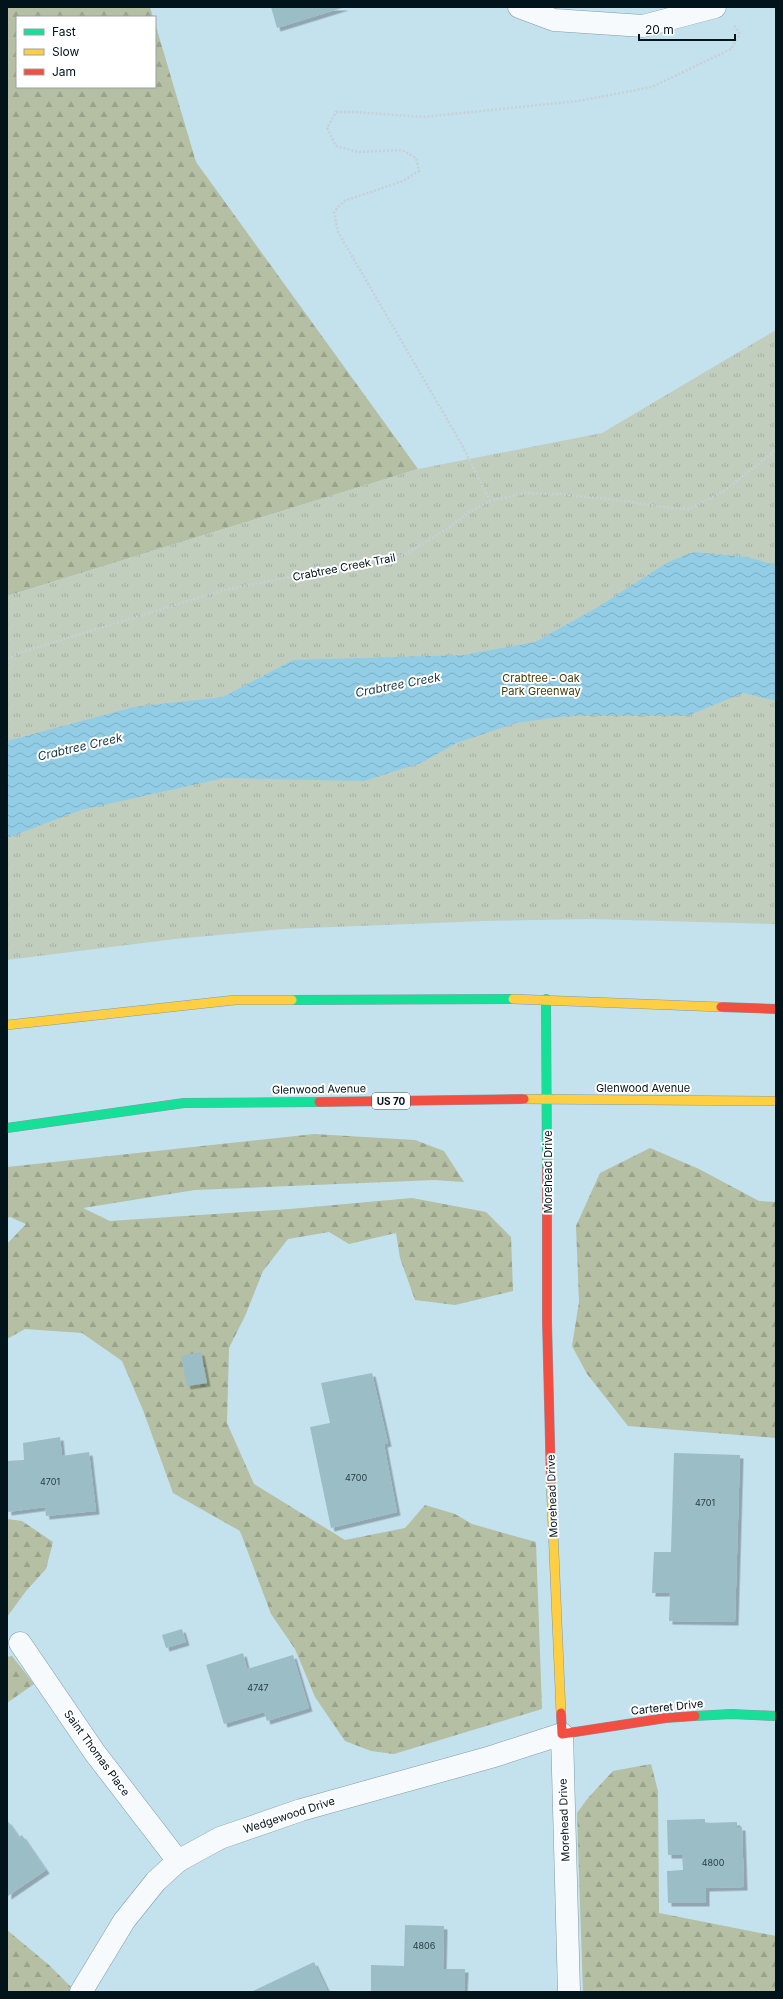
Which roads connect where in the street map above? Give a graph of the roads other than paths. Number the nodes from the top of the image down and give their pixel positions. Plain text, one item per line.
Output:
1 (519, 7) edge
2 (715, 7) edge
3 (546, 999) junction
4 (776, 1009) edge
5 (7, 1025) edge
6 (548, 1099) junction
7 (776, 1101) edge
8 (7, 1128) edge
9 (20, 1643) dead end
10 (776, 1716) edge
11 (562, 1734) junction
12 (178, 1861) junction
13 (81, 1992) edge
14 (568, 1992) edge

1 - 2 street
3 - 4 main road
3 - 5 main road
3 - 6 main road, Morehead Drive
6 - 7 main road, Glenwood Avenue / US 70
6 - 8 main road, Glenwood Avenue / US 70
6 - 11 main road, Morehead Drive
9 - 12 street, Saint Thomas Place
10 - 11 main road, Carteret Drive
11 - 12 street, Wedgewood Drive
11 - 14 street, Morehead Drive
12 - 13 street, Wedgewood Drive

